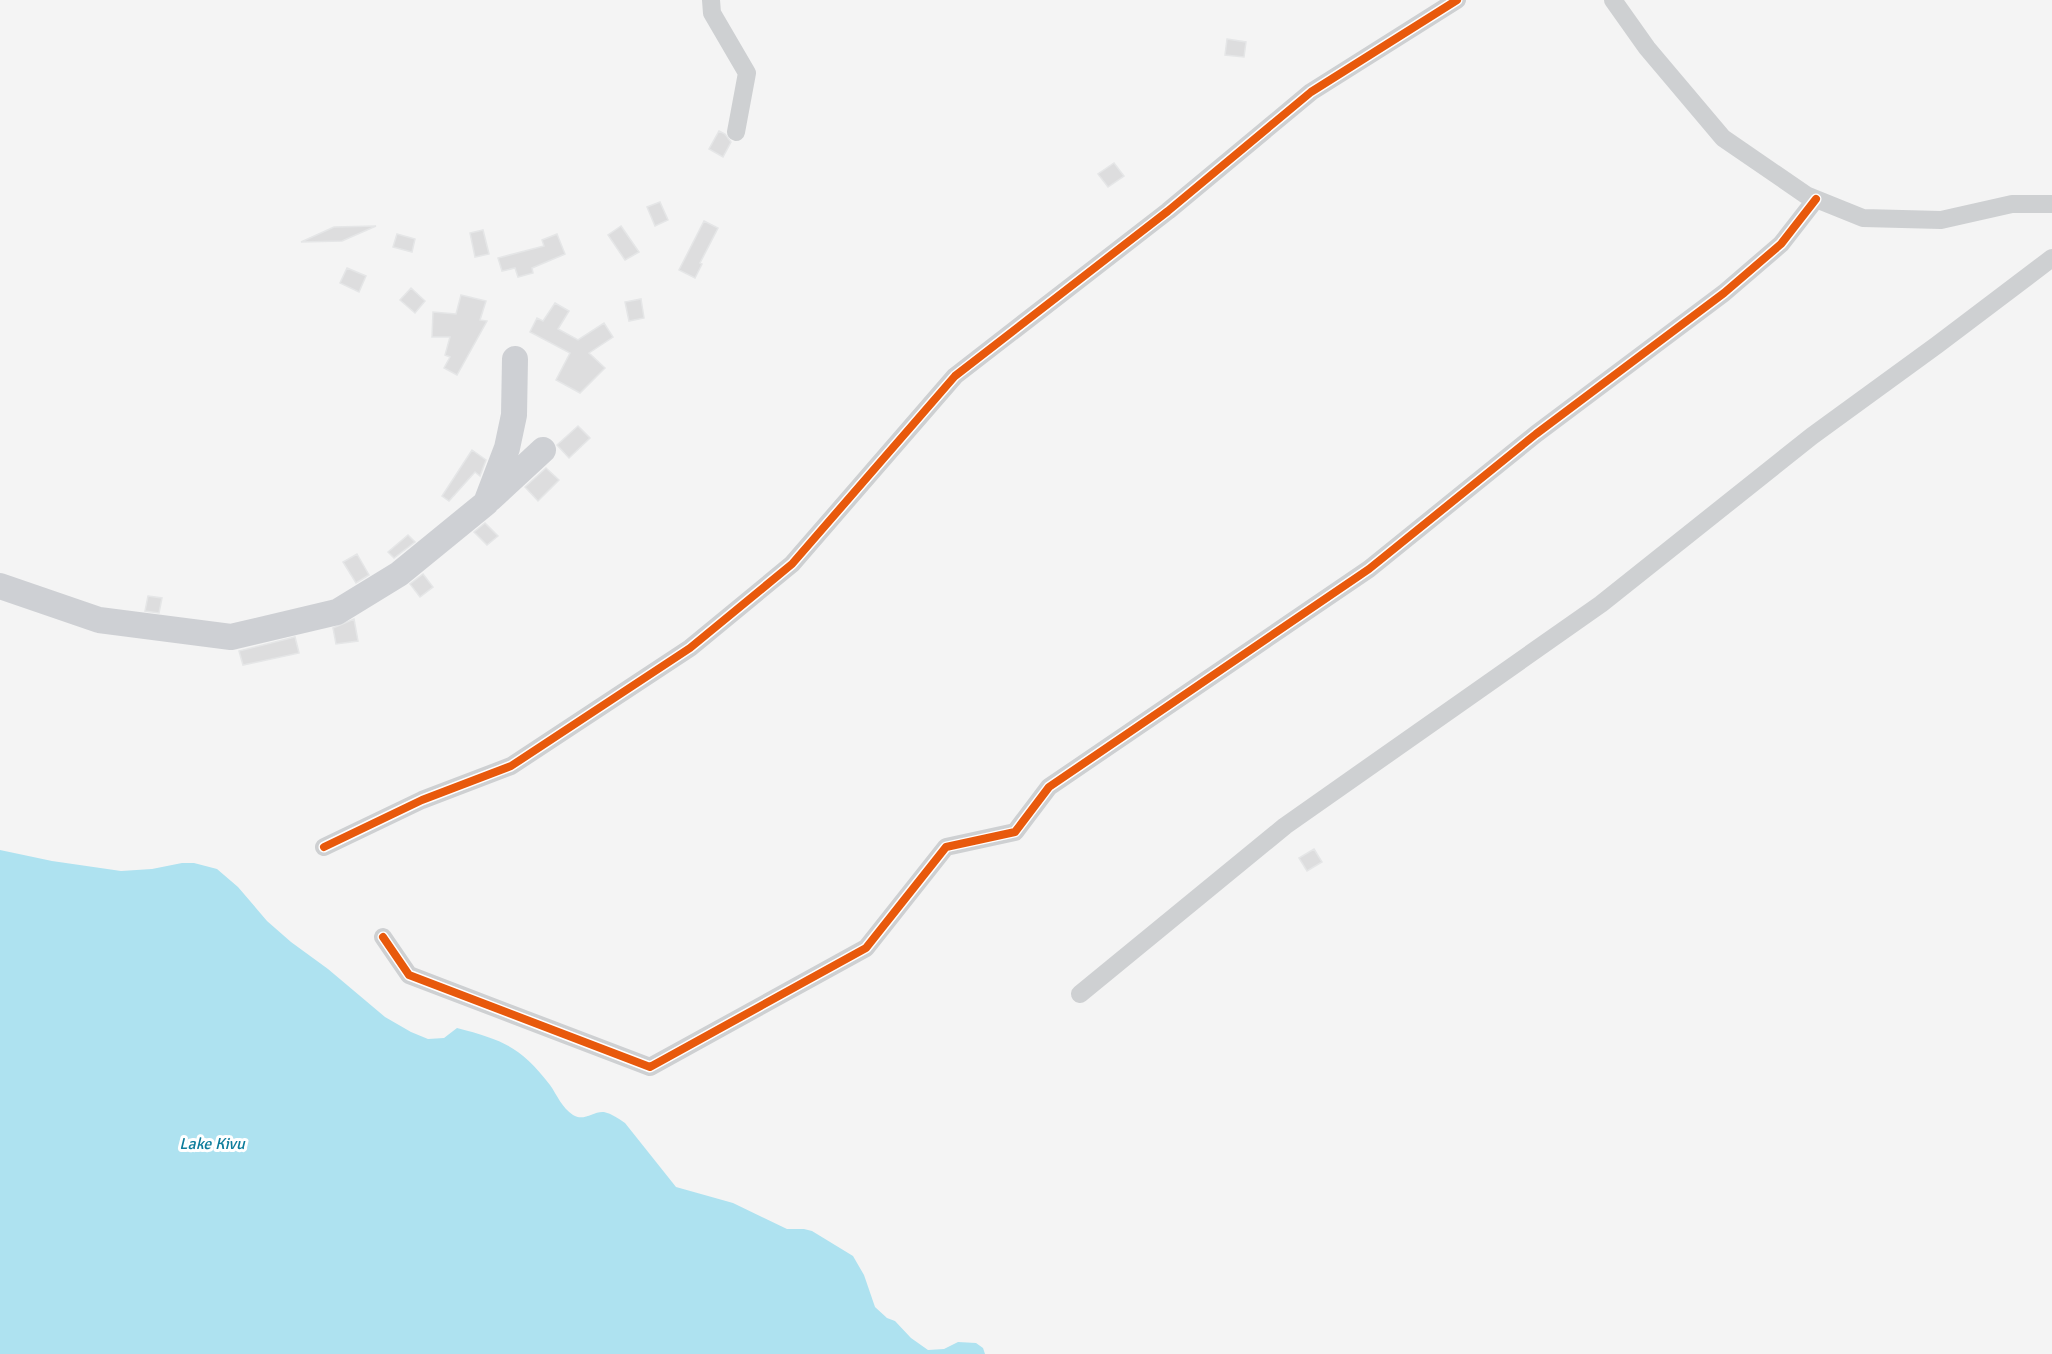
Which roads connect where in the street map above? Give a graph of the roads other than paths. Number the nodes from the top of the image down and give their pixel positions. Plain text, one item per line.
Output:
1 (711, 0) edge
2 (1458, 0) edge
3 (1613, 0) edge
4 (736, 132) dead end
5 (1816, 199) junction
6 (2052, 204) edge
7 (2052, 258) edge
8 (515, 359) dead end
9 (543, 450) dead end
10 (486, 503) junction
11 (0, 586) edge
12 (324, 847) dead end
13 (383, 937) dead end
14 (1080, 994) dead end

1 - 4 street
2 - 12 street
3 - 5 street
5 - 6 street
5 - 13 street
7 - 14 street
8 - 10 street
9 - 10 street
10 - 11 street

